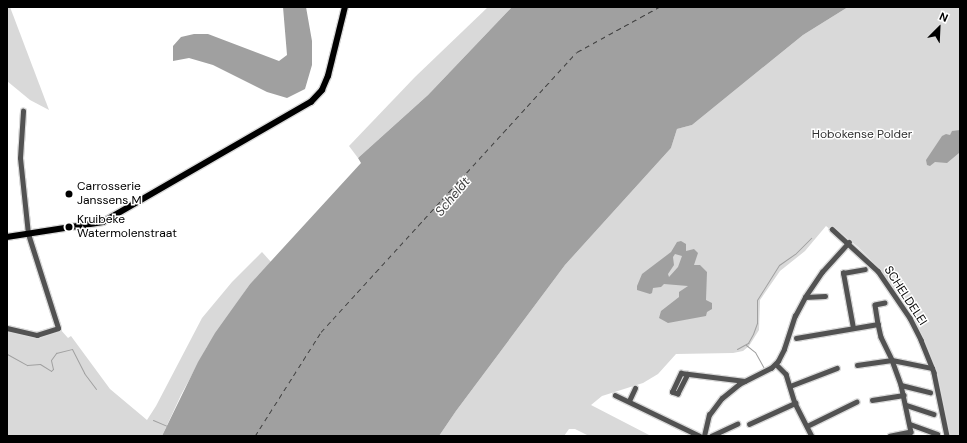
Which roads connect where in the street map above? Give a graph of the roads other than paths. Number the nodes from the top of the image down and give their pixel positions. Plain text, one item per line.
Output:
1 (345, 7) edge
2 (23, 111) dead end
3 (832, 228) dead end
4 (28, 234) junction
5 (7, 237) edge
6 (849, 242) junction
7 (865, 269) dead end
8 (825, 296) dead end
9 (805, 297) junction
10 (885, 303) dead end
11 (878, 324) junction
12 (7, 328) edge
13 (853, 328) junction
14 (796, 338) dead end
15 (892, 360) junction
16 (776, 364) junction
17 (857, 366) dead end
18 (838, 368) dead end
19 (932, 368) junction
20 (688, 374) dead end
21 (728, 379) junction
22 (744, 381) junction
23 (901, 384) junction
24 (790, 386) junction
25 (635, 388) dead end
26 (731, 390) junction
27 (930, 392) dead end
28 (615, 395) dead end
29 (904, 395) junction
30 (872, 400) dead end
31 (629, 401) junction
32 (856, 402) dead end
33 (795, 403) junction
34 (906, 404) junction
35 (934, 414) dead end
36 (737, 424) dead end
37 (749, 424) dead end
38 (910, 424) junction
39 (807, 426) junction
40 (937, 434) dead end
41 (700, 436) edge
42 (704, 436) edge
43 (711, 436) edge
44 (812, 436) edge
45 (890, 436) edge
46 (947, 436) edge

1 - 4 main road
2 - 4 street
3 - 6 street, SCHELDELEI
4 - 5 main road
4 - 12 street
6 - 9 street
6 - 19 street, SCHELDELEI
7 - 13 street
8 - 9 street
9 - 16 street
10 - 11 street
11 - 13 street
11 - 15 street
13 - 14 street
15 - 17 street
15 - 19 street
15 - 23 street
16 - 22 street
16 - 24 street
18 - 24 street
19 - 46 street, SCHELDELEI
20 - 21 street
21 - 22 street
21 - 26 street
22 - 26 street
23 - 27 street
23 - 29 street
24 - 33 street
25 - 31 street
26 - 42 street
28 - 31 street
29 - 30 street
29 - 34 street
31 - 41 street
32 - 39 street
33 - 37 street
33 - 39 street
34 - 35 street
34 - 38 street
36 - 43 street
38 - 40 street
38 - 45 street
39 - 44 street

